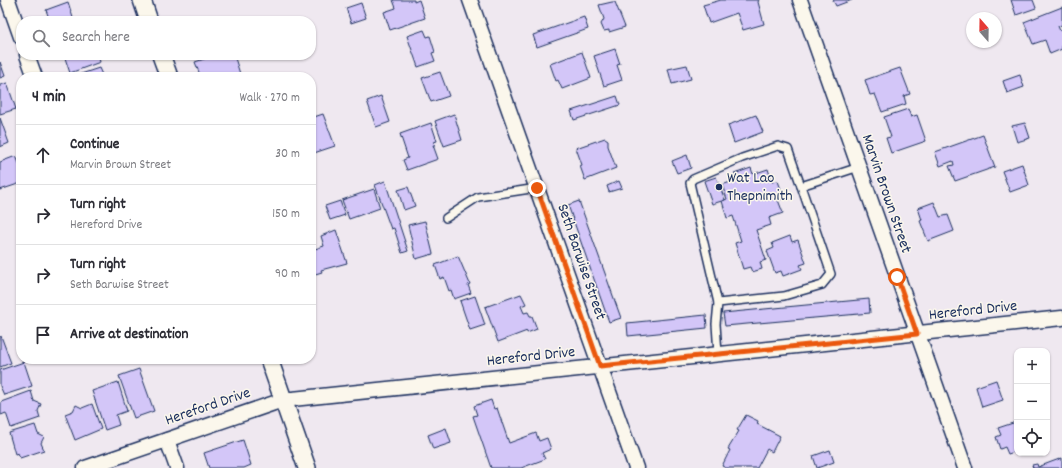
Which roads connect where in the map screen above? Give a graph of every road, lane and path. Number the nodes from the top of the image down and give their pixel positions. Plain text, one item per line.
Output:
1 (8, 0) edge
2 (142, 0) edge
3 (470, 0) edge
4 (800, 0) edge
5 (148, 16) edge
6 (16, 23) edge
7 (29, 60) edge
8 (164, 60) edge
9 (33, 72) edge
10 (167, 72) edge
11 (859, 167) junction
12 (801, 186) junction
13 (537, 188) junction
14 (446, 218) dead end
15 (718, 303) junction
16 (1062, 318) edge
17 (917, 334) junction
18 (718, 354) junction
19 (271, 364) edge
20 (600, 366) junction
21 (283, 400) junction
22 (167, 440) junction
23 (85, 468) edge
24 (177, 468) edge
25 (307, 468) edge
26 (636, 468) edge
27 (965, 468) edge

1 - 6 street
2 - 5 street
3 - 13 street, Seth Barwise Street
4 - 11 street, Marvin Brown Street
7 - 9 street
8 - 10 street
11 - 12 lane
11 - 17 street, Marvin Brown Street
12 - 15 lane
12 - 15 lane
13 - 14 lane
13 - 20 street, Seth Barwise Street
15 - 18 lane
16 - 17 street, Hereford Drive
17 - 18 street, Hereford Drive
17 - 27 street, Marvin Brown Street
18 - 20 street, Hereford Drive
19 - 21 street
20 - 21 street, Hereford Drive
20 - 26 street, Seth Barwise Street
21 - 22 street, Hereford Drive
21 - 25 street
22 - 23 street, Hereford Drive
22 - 24 street

